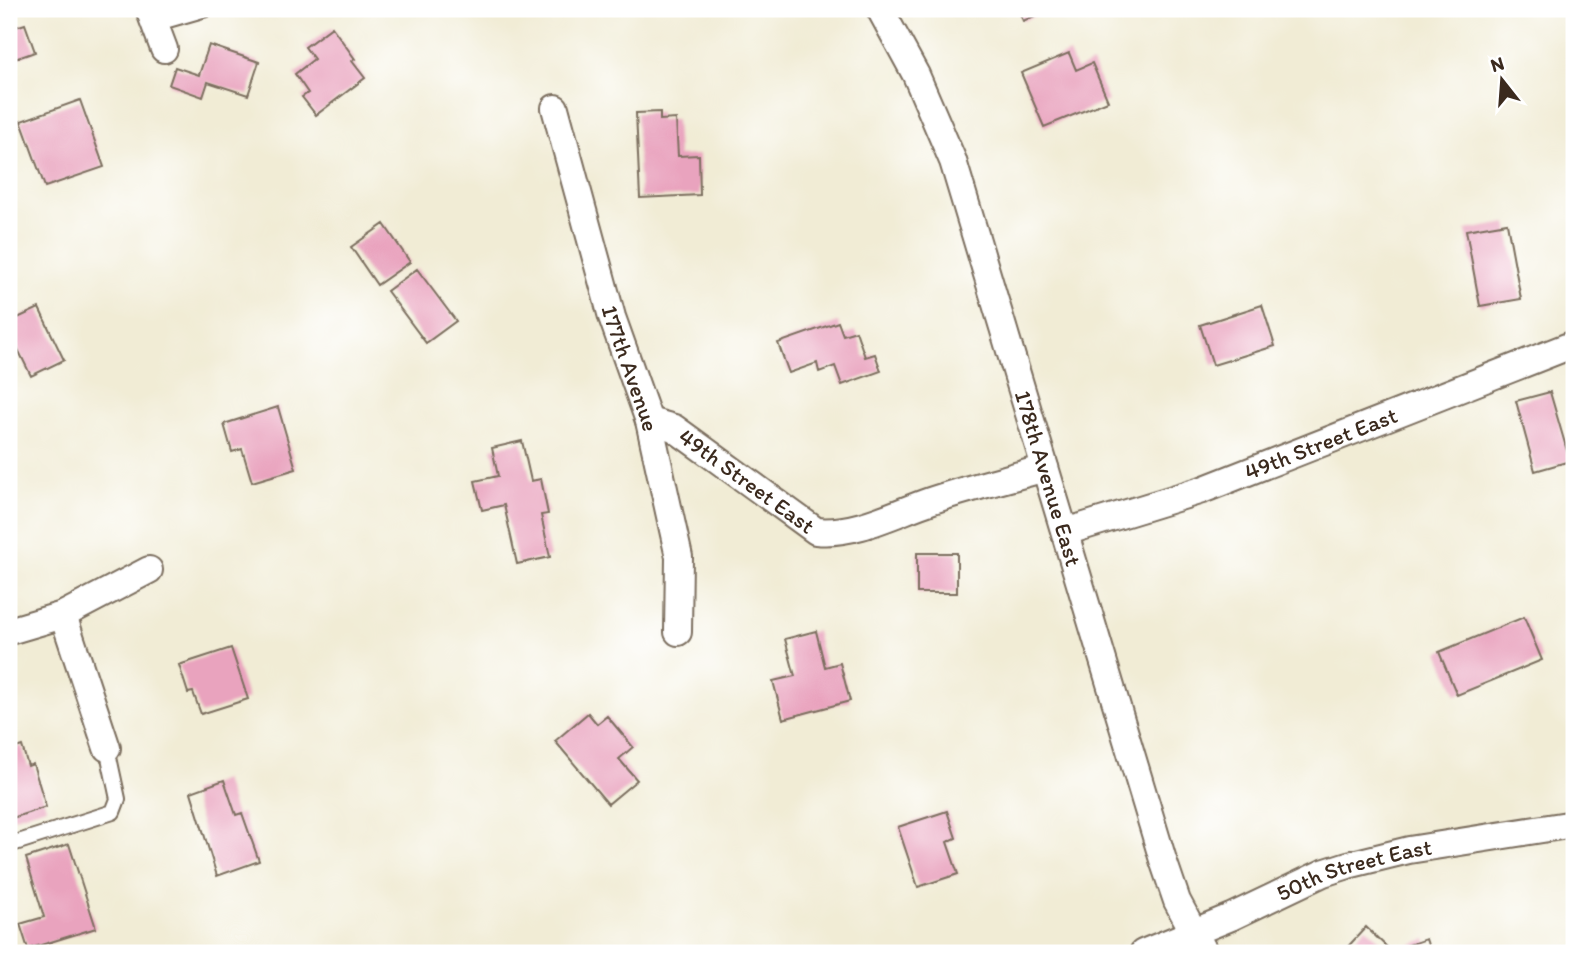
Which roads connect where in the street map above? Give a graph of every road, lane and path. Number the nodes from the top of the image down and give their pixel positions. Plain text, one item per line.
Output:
1 (206, 9) edge
2 (880, 9) edge
3 (152, 16) edge
4 (164, 49) dead end
5 (555, 108) dead end
6 (1574, 344) edge
7 (649, 421) junction
8 (1045, 468) junction
9 (1065, 532) junction
10 (149, 570) dead end
11 (63, 615) junction
12 (9, 631) edge
13 (678, 632) dead end
14 (107, 748) joint
15 (1574, 824) edge
16 (9, 845) edge
17 (1198, 944) edge
18 (1143, 953) edge

1 - 3 lane
2 - 8 street, 178th Avenue East
3 - 4 street
5 - 7 street, 177th Avenue
6 - 9 street, 49th Street East
7 - 8 street, 49th Street East
7 - 13 street, 177th Avenue
8 - 9 street, 178th Avenue East
9 - 17 street, 178th Avenue East
10 - 11 street
11 - 12 street
11 - 14 street
14 - 16 lane
15 - 17 street, 50th Street East
17 - 18 street, 50th Street East

